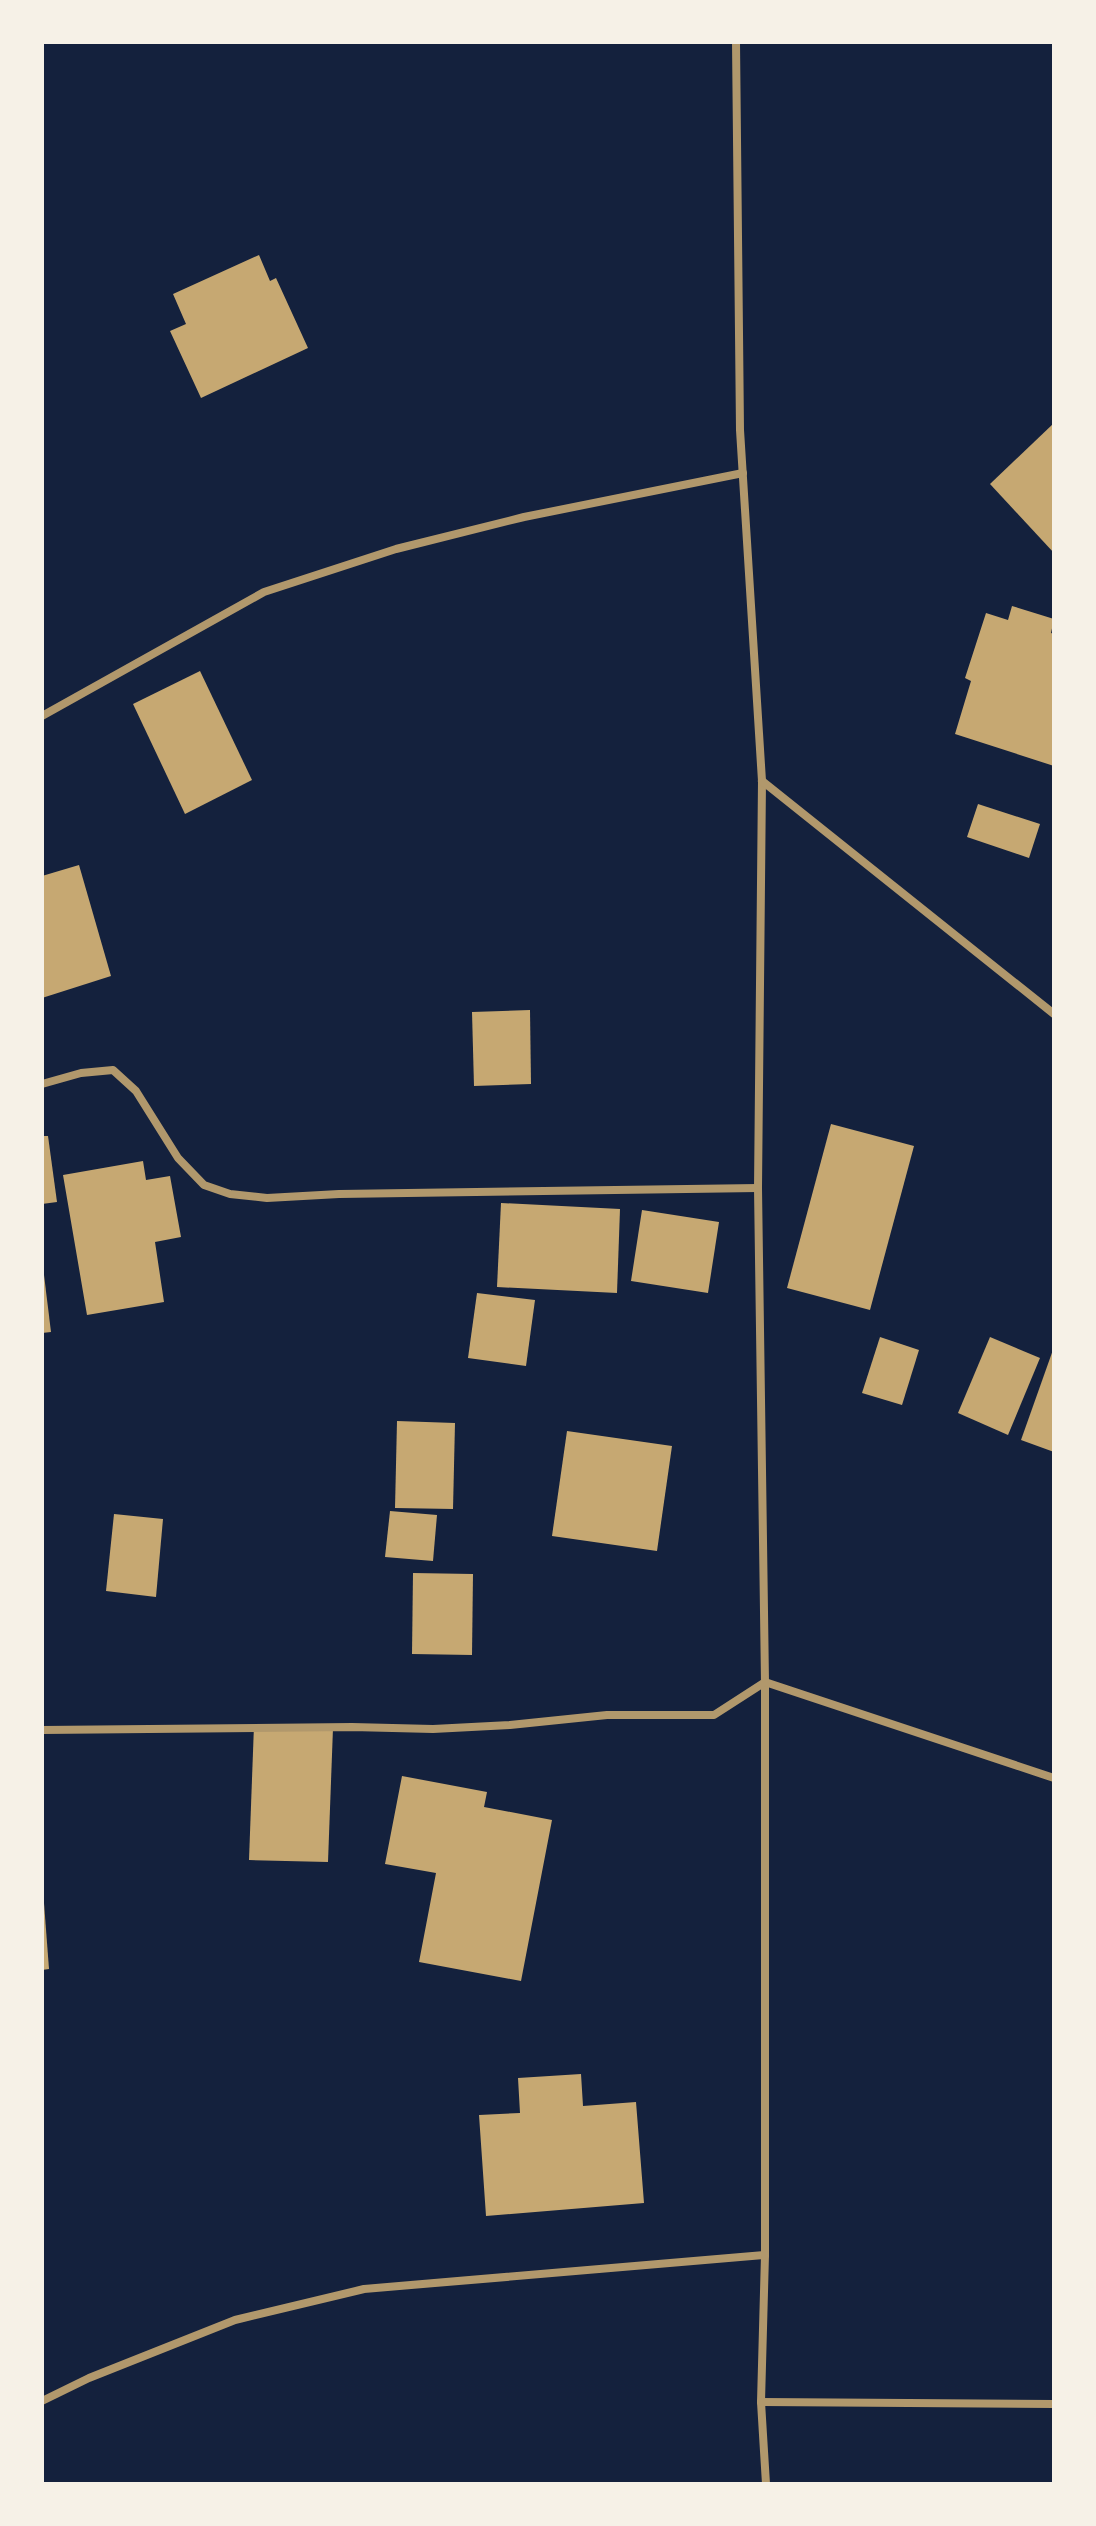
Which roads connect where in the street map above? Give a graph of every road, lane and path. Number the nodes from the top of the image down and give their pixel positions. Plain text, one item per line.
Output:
1 (736, 42) edge
2 (743, 473) junction
3 (42, 716) edge
4 (762, 781) junction
5 (1054, 1014) edge
6 (42, 1084) edge
7 (758, 1188) junction
8 (765, 1682) junction
9 (42, 1730) edge
10 (1054, 1778) edge
11 (765, 2255) junction
12 (42, 2401) edge
13 (761, 2402) junction
14 (1054, 2404) edge
15 (766, 2484) edge

1 - 2 street
2 - 3 street
2 - 4 street
4 - 5 street
4 - 7 street
6 - 7 street
7 - 8 street
8 - 9 street
8 - 10 street
8 - 11 street
11 - 12 street
11 - 13 street
13 - 14 street
13 - 15 street

